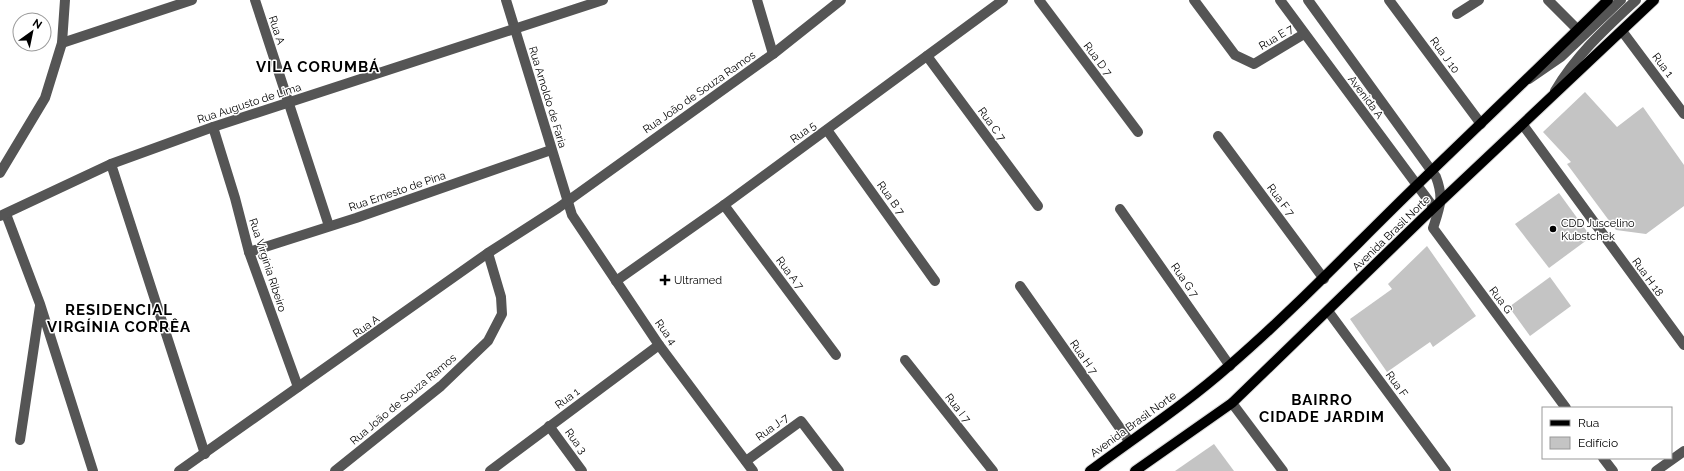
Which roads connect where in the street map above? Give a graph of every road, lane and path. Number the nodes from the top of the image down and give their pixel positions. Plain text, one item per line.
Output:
1 (65, 0) edge
2 (192, 0) edge
3 (255, 0) edge
4 (506, 0) edge
5 (604, 0) edge
6 (757, 0) edge
7 (842, 0) edge
8 (1003, 0) edge
9 (1039, 0) edge
10 (1194, 0) edge
11 (1280, 0) edge
12 (1308, 0) edge
13 (1389, 0) edge
14 (1479, 0) edge
15 (1548, 0) edge
16 (1608, 0) edge
17 (1622, 0) edge
18 (1636, 0) edge
19 (1654, 0) edge
20 (1457, 14) dead end
21 (516, 30) junction
22 (1578, 30) junction
23 (1622, 30) junction
24 (1304, 34) junction
25 (62, 44) junction
26 (773, 54) junction
27 (927, 56) junction
28 (1526, 82) junction
29 (1551, 98) junction
30 (288, 102) junction
31 (1684, 114) edge
32 (1481, 124) junction
33 (1523, 126) junction
34 (214, 127) junction
35 (827, 130) junction
36 (1138, 132) dead end
37 (1218, 136) dead end
38 (552, 150) junction
39 (111, 164) junction
40 (1432, 171) junction
41 (0, 173) edge
42 (1417, 185) junction
43 (568, 200) junction
44 (1438, 204) junction
45 (724, 205) junction
46 (1038, 206) dead end
47 (1120, 209) dead end
48 (3, 215) edge
49 (328, 226) junction
50 (249, 252) junction
51 (488, 253) junction
52 (1324, 279) junction
53 (616, 281) junction
54 (935, 281) dead end
55 (1020, 286) dead end
56 (40, 304) junction
57 (1328, 311) junction
58 (659, 345) junction
59 (1684, 345) edge
60 (836, 356) dead end
61 (905, 360) dead end
62 (1230, 366) junction
63 (298, 387) junction
64 (1232, 403) junction
65 (1565, 407) edge
66 (549, 426) junction
67 (20, 440) dead end
68 (1129, 441) junction
69 (1684, 451) edge
70 (205, 454) junction
71 (1604, 459) edge
72 (746, 461) junction
73 (93, 471) edge
74 (179, 471) edge
75 (335, 471) edge
76 (490, 471) edge
77 (582, 471) edge
78 (753, 471) edge
79 (839, 471) edge
80 (993, 471) edge
81 (1090, 471) edge
82 (1135, 471) edge
83 (1283, 471) edge
84 (1446, 471) edge
85 (1613, 471) edge
86 (1656, 471) edge

1 - 25 street
2 - 25 street
3 - 30 street, Rua A
4 - 21 street, Rua Arnoldo de Faria
5 - 21 street, Rua Augusto de Lima
6 - 26 street
7 - 26 street, Rua João de Souza Ramos
8 - 27 street, Rua 5
9 - 36 street, Rua D 7
10 - 24 street, Rua E 7
11 - 24 street, Avenida A
12 - 40 street, Avenida A
13 - 32 street, Rua J 10
14 - 20 street
15 - 22 street
16 - 22 main road, Avenida Brasil Norte
17 - 28 street
18 - 29 street
19 - 23 main road, Avenida Brasil Norte
21 - 30 street, Rua Augusto de Lima
21 - 38 street, Rua Arnoldo de Faria
22 - 28 main road, Avenida Brasil Norte
23 - 29 main road, Avenida Brasil Norte
23 - 31 street, Rua 1
24 - 42 street, Avenida A
25 - 41 street
26 - 43 street, Rua João de Souza Ramos
27 - 35 street, Rua 5
27 - 46 street, Rua C 7
28 - 32 main road, Avenida Brasil Norte
29 - 33 main road, Avenida Brasil Norte
30 - 34 street, Rua Augusto de Lima
30 - 49 street, Rua A
32 - 40 main road, Avenida Brasil Norte
33 - 44 main road, Avenida Brasil Norte
33 - 59 street, Rua H 18
34 - 39 street, Rua Augusto de Lima
34 - 50 street, Rua Virgínia Ribeiro
35 - 45 street, Rua 5
35 - 54 street, Rua B 7
37 - 52 street, Rua F 7
38 - 43 street, Rua Arnoldo de Faria
38 - 49 street, Rua Ernesto de Pina
39 - 48 street, Rua Augusto de Lima
39 - 70 street
40 - 42 main road, Avenida Brasil Norte
40 - 44 street, Avenida A
42 - 44 street, Avenida A
42 - 52 main road, Avenida Brasil Norte
43 - 51 street, Rua A
43 - 53 street, Rua 4
44 - 57 main road, Avenida Brasil Norte
44 - 65 street, Rua G
45 - 53 street, Rua 5
45 - 60 street, Rua A 7
47 - 62 street, Rua G 7
48 - 56 street
49 - 50 street, Rua Ernesto de Pina
50 - 63 street, Rua Virgínia Ribeiro
51 - 63 street, Rua A
51 - 75 street, Rua João de Souza Ramos
52 - 62 main road, Avenida Brasil Norte
53 - 58 street, Rua 4
55 - 68 street, Rua H 7
56 - 67 street
56 - 73 street
57 - 64 main road, Avenida Brasil Norte
57 - 84 street, Rua F
58 - 66 street, Rua 1
58 - 72 street, Rua 4
61 - 80 street, Rua I 7
62 - 68 main road, Avenida Brasil Norte
63 - 70 street, Rua A
64 - 82 main road, Avenida Brasil Norte
64 - 83 street
66 - 76 street, Rua 1
66 - 77 street, Rua 3
68 - 81 main road, Avenida Brasil Norte
69 - 86 street
70 - 74 street, Rua A
71 - 85 street
72 - 78 street, Rua 4
72 - 79 street, Rua J-7

